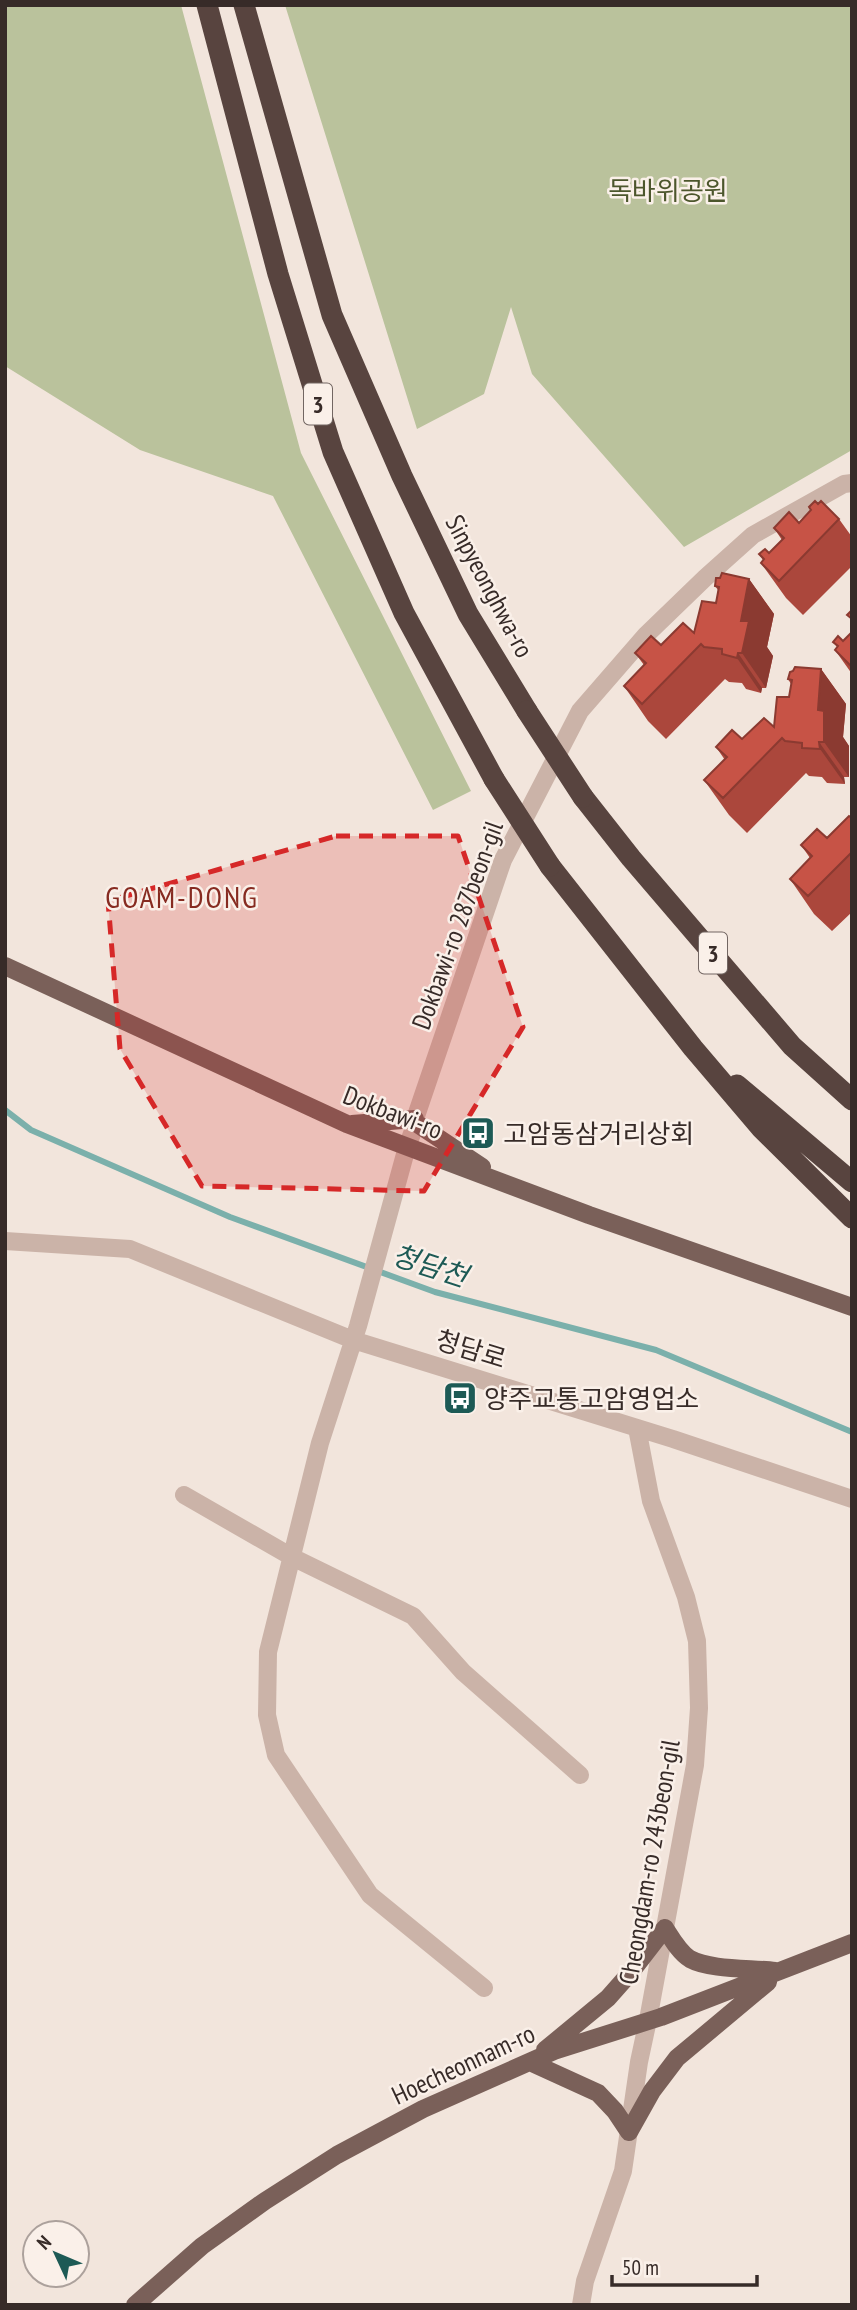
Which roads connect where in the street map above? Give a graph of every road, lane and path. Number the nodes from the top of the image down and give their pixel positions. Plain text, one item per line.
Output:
1 (208, 5) edge
2 (244, 5) edge
3 (852, 483) edge
4 (5, 966) edge
5 (693, 1048) junction
6 (852, 1100) edge
7 (416, 1121) junction
8 (347, 1124) junction
9 (407, 1147) junction
10 (502, 1181) junction
11 (852, 1182) edge
12 (850, 1216) edge
13 (5, 1241) edge
14 (852, 1307) edge
15 (355, 1333) junction
16 (637, 1428) junction
17 (184, 1495) dead end
18 (852, 1499) edge
19 (292, 1557) junction
20 (580, 1775) dead end
21 (665, 1928) junction
22 (852, 1943) edge
23 (782, 1971) junction
24 (484, 1988) dead end
25 (648, 2020) junction
26 (530, 2062) junction
27 (629, 2132) junction
28 (135, 2305) edge
29 (581, 2305) edge

1 - 5 highway, 3, bridge
2 - 6 highway, Sinpyeonghwa-ro / 3, bridge
3 - 7 street, Dokbawi-ro 287beon-gil
4 - 8 main road, Dokbawi-ro
5 - 11 highway, 3
5 - 12 highway, 3
7 - 8 main road
7 - 9 street, Dokbawi-ro 287beon-gil
7 - 10 main road
8 - 9 main road, Dokbawi-ro
9 - 10 main road, Dokbawi-ro
9 - 15 street
10 - 14 main road, Dokbawi-ro
13 - 15 street, 청담로
15 - 16 street, 청담로
15 - 19 street
16 - 18 street, 청담로
16 - 21 street, Cheongdam-ro 243beon-gil
17 - 19 street
19 - 20 street
19 - 24 street
21 - 23 main road
21 - 25 street, Cheongdam-ro 243beon-gil
21 - 26 main road
22 - 23 main road, Hoecheonnam-ro
23 - 25 main road, Hoecheonnam-ro
23 - 27 main road
25 - 26 main road, Hoecheonnam-ro
25 - 27 street, Cheongdam-ro 243beon-gil
26 - 27 main road
26 - 28 main road, Hoecheonnam-ro
27 - 29 street, Cheongdam-ro 243beon-gil

